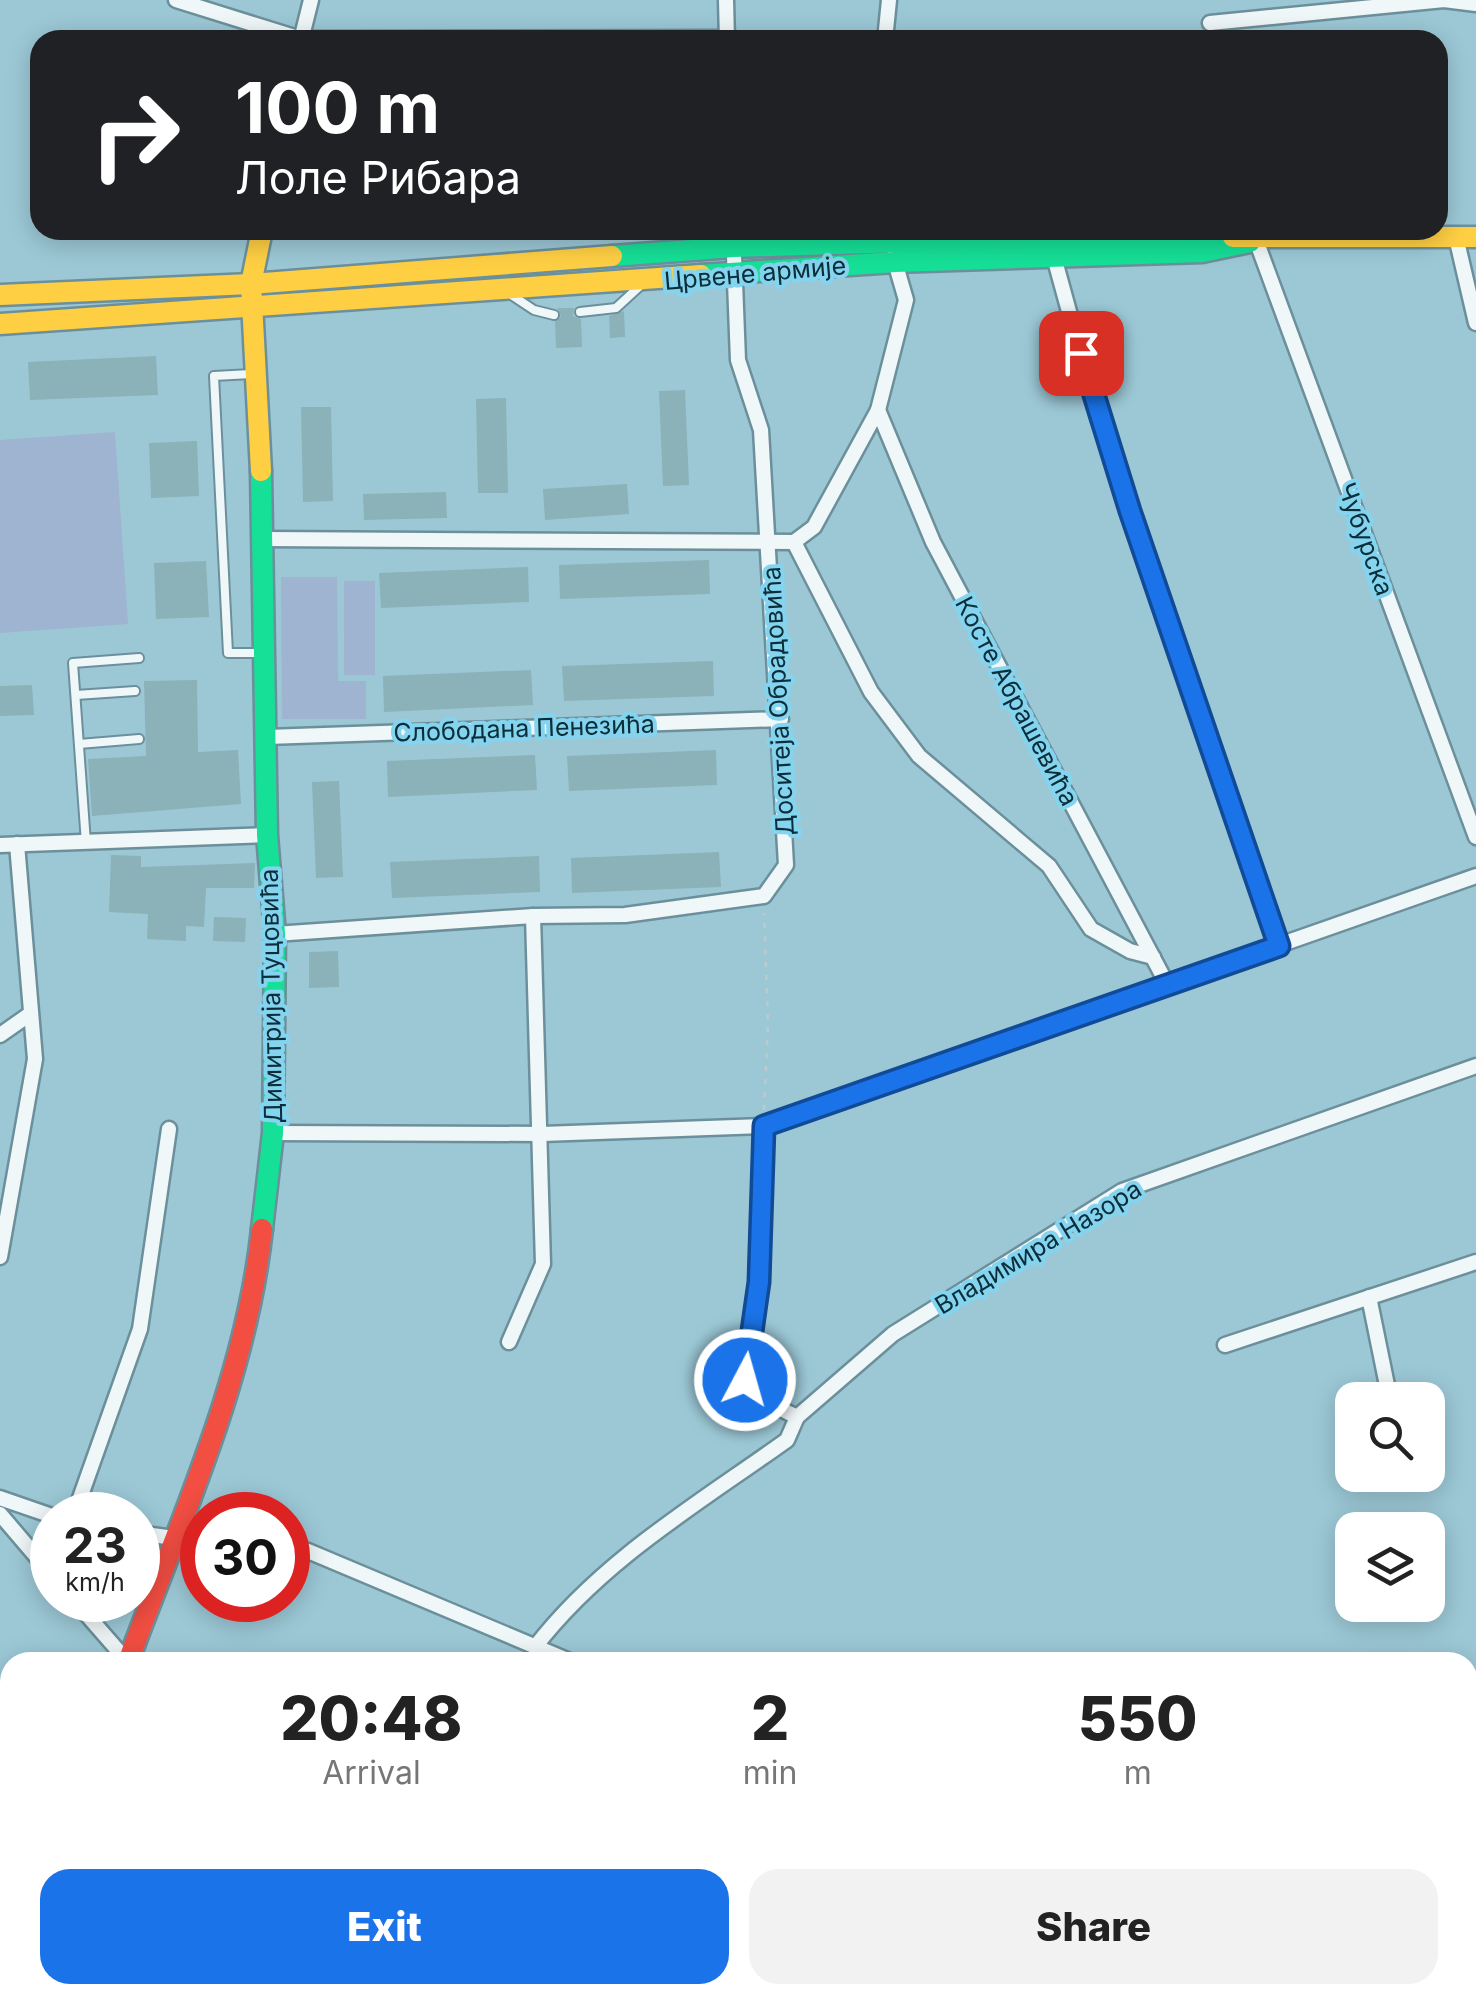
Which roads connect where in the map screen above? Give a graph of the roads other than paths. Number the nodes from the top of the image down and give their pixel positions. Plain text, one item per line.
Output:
1 (176, 0) edge
2 (311, 0) edge
3 (726, 0) edge
4 (889, 0) edge
5 (1476, 4) edge
6 (1210, 23) dead end
7 (272, 30) edge
8 (303, 30) edge
9 (727, 30) edge
10 (886, 30) edge
11 (1466, 237) edge
12 (260, 240) edge
13 (712, 240) edge
14 (733, 240) edge
15 (774, 240) edge
16 (1036, 240) edge
17 (1256, 240) joint
18 (895, 246) edge
19 (1054, 256) junction
20 (735, 273) junction
21 (642, 282) junction
22 (251, 284) junction
23 (507, 291) junction
24 (0, 295) edge
25 (252, 307) junction
26 (580, 312) dead end
27 (554, 315) dead end
28 (1476, 323) edge
29 (0, 324) edge
30 (256, 374) junction
31 (878, 410) junction
32 (264, 539) junction
33 (769, 542) junction
34 (794, 542) junction
35 (266, 653) junction
36 (138, 658) dead end
37 (134, 691) dead end
38 (76, 696) junction
39 (781, 719) junction
40 (267, 737) junction
41 (139, 739) dead end
42 (79, 744) junction
43 (267, 835) junction
44 (1476, 838) edge
45 (86, 843) junction
46 (0, 844) edge
47 (17, 844) junction
48 (1476, 876) edge
49 (533, 916) junction
50 (275, 934) junction
51 (1279, 946) junction
52 (1153, 957) junction
53 (1168, 986) junction
54 (30, 1014) junction
55 (0, 1035) edge
56 (1476, 1066) edge
57 (764, 1126) junction
58 (169, 1129) dead end
59 (274, 1133) junction
60 (542, 1134) junction
61 (0, 1256) edge
62 (1476, 1262) edge
63 (1369, 1297) junction
64 (510, 1342) dead end
65 (1225, 1345) dead end
66 (1386, 1382) edge
67 (797, 1418) junction
68 (82, 1492) edge
69 (0, 1498) edge
70 (30, 1508) edge
71 (0, 1514) edge
72 (160, 1537) edge
73 (175, 1540) junction
74 (180, 1540) edge
75 (30, 1549) edge
76 (310, 1552) edge
77 (93, 1622) edge
78 (535, 1647) junction
79 (119, 1652) edge
80 (132, 1652) edge
81 (547, 1652) edge

1 - 7 street
2 - 8 street
3 - 9 street
4 - 10 street
5 - 6 street
11 - 28 street
12 - 22 main road, Димитрија Туцовића
13 - 22 main road, Црвене армије
14 - 20 street, Доситеја Обрадовића
15 - 18 main road, Црвене армије
16 - 18 main road, Црвене армије
17 - 19 main road, Црвене армије
17 - 44 street, Чубурска
18 - 19 main road, Црвене армије
18 - 20 main road, Црвене армије
18 - 31 street
19 - 51 street
20 - 21 main road, Црвене армије
20 - 33 street, Доситеја Обрадовића
21 - 23 main road, Црвене армије
21 - 26 lane
22 - 24 main road, Црвене армије
22 - 25 main road, Димитрија Туцовића
23 - 25 main road, Црвене армије
23 - 27 lane
25 - 29 main road, Црвене армије
25 - 30 main road, Димитрија Туцовића
30 - 32 main road, Димитрија Туцовића
30 - 35 lane
31 - 34 street
31 - 52 street, Косте Абрашевића
32 - 33 street
32 - 35 main road, Димитрија Туцовића
33 - 34 street
33 - 39 street, Доситеја Обрадовића
34 - 52 street, Доситеја Обрадовића
35 - 40 main road, Димитрија Туцовића
36 - 38 lane
37 - 38 lane
38 - 42 lane
39 - 40 street, Слободана Пенезића
39 - 49 street, Доситеја Обрадовића
40 - 43 main road, Димитрија Туцовића
41 - 42 lane
42 - 45 lane
43 - 45 street
43 - 50 main road, Димитрија Туцовића
45 - 47 street
46 - 47 street
47 - 54 street
48 - 51 street
49 - 50 street
49 - 60 street
50 - 59 main road, Димитрија Туцовића
51 - 53 street
52 - 53 street, Косте Абрашевића
53 - 57 street
54 - 55 street
54 - 61 street
56 - 67 street, Владимира Назора
57 - 60 street
57 - 67 street
58 - 68 street
59 - 60 street
59 - 73 main road, Димитрија Туцовића
60 - 64 street
62 - 63 street
63 - 65 street
63 - 66 street
67 - 78 street, Владимира Назора
69 - 70 street
71 - 75 street
72 - 73 street
73 - 74 street
73 - 80 main road, Димитрија Туцовића
76 - 78 street
77 - 79 street
78 - 81 street

